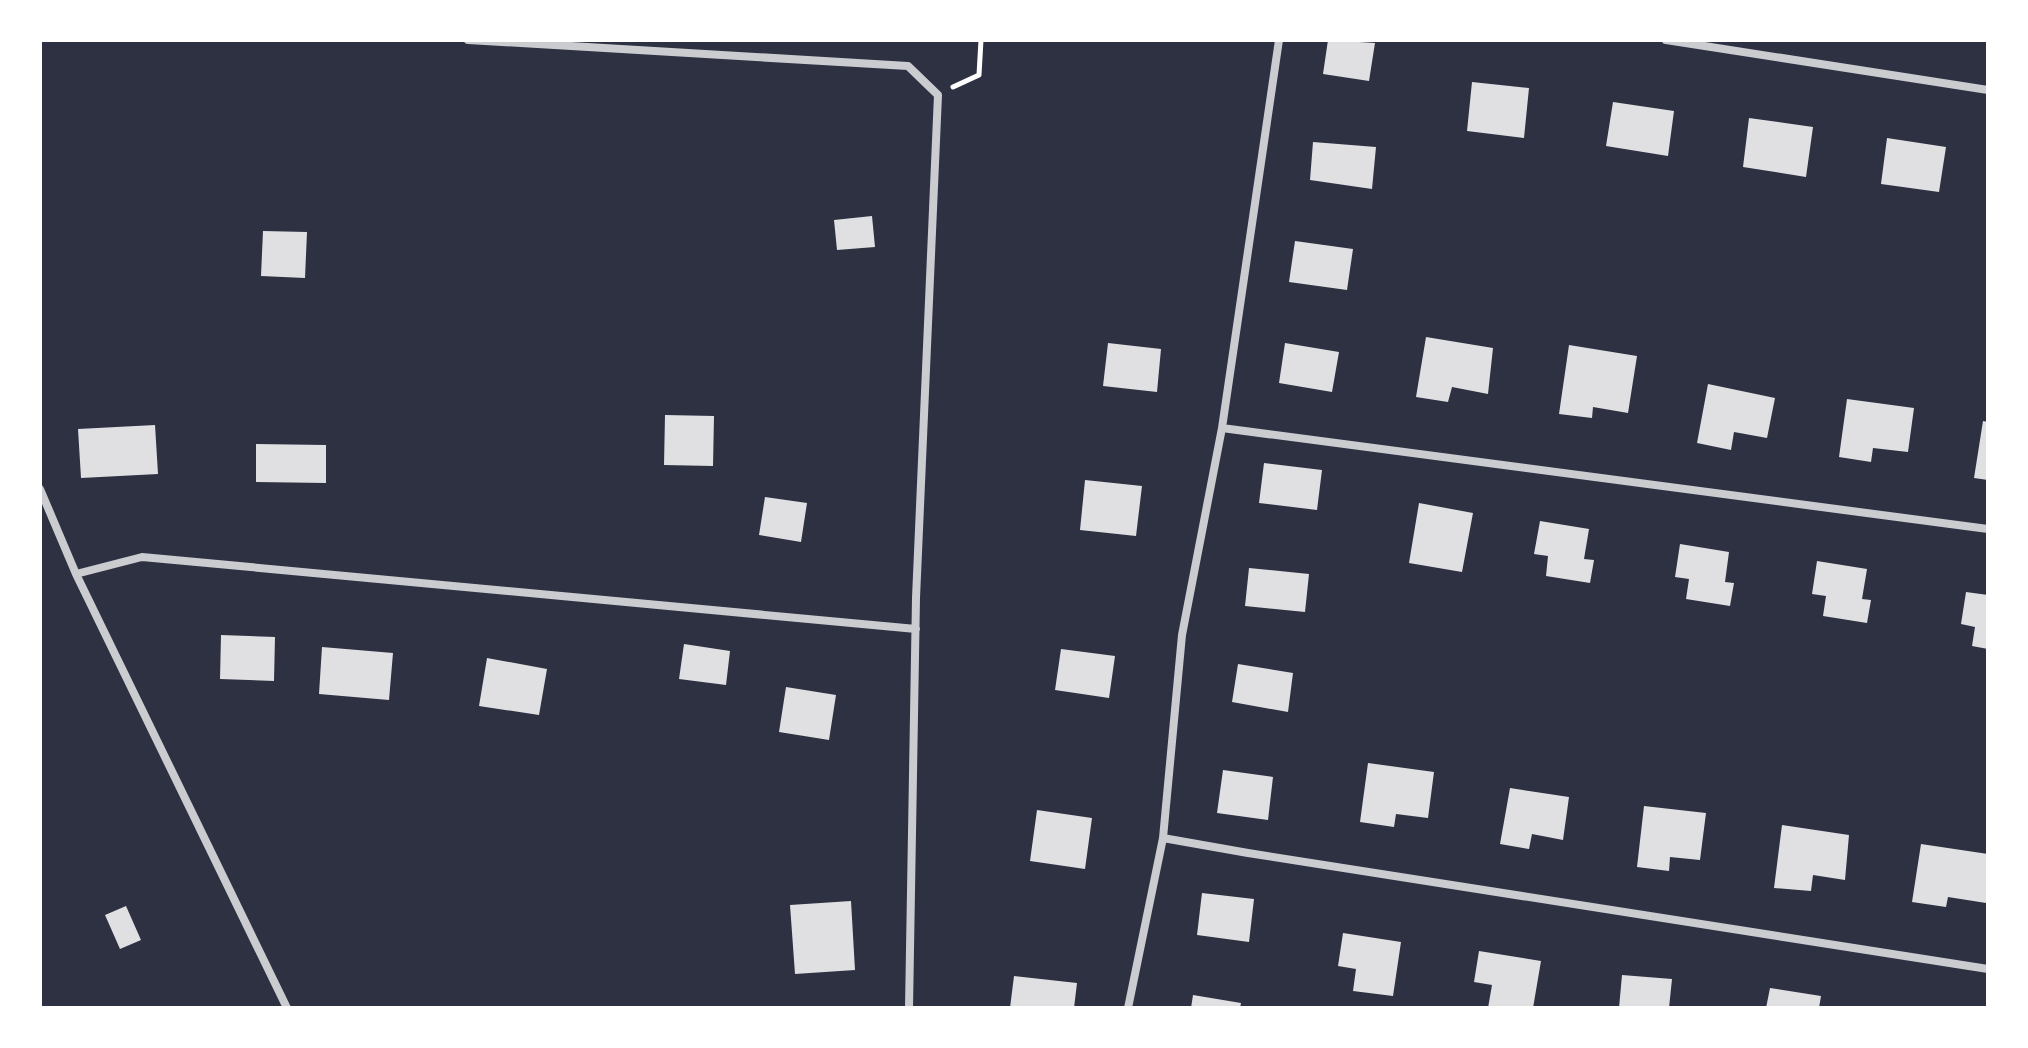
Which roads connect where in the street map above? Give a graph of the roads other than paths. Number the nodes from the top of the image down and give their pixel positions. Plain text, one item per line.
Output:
1 (468, 40) edge
2 (1279, 40) edge
3 (1666, 40) edge
4 (1988, 90) edge
5 (1222, 428) junction
6 (40, 489) edge
7 (1988, 529) edge
8 (76, 574) junction
9 (916, 629) junction
10 (1163, 838) junction
11 (1988, 969) edge
12 (287, 1008) edge
13 (909, 1008) edge
14 (1128, 1008) edge

1 - 9 street
2 - 5 street
3 - 4 street
5 - 7 street
5 - 10 street
6 - 8 street
8 - 9 street
8 - 12 street
9 - 13 street
10 - 11 street
10 - 14 street

